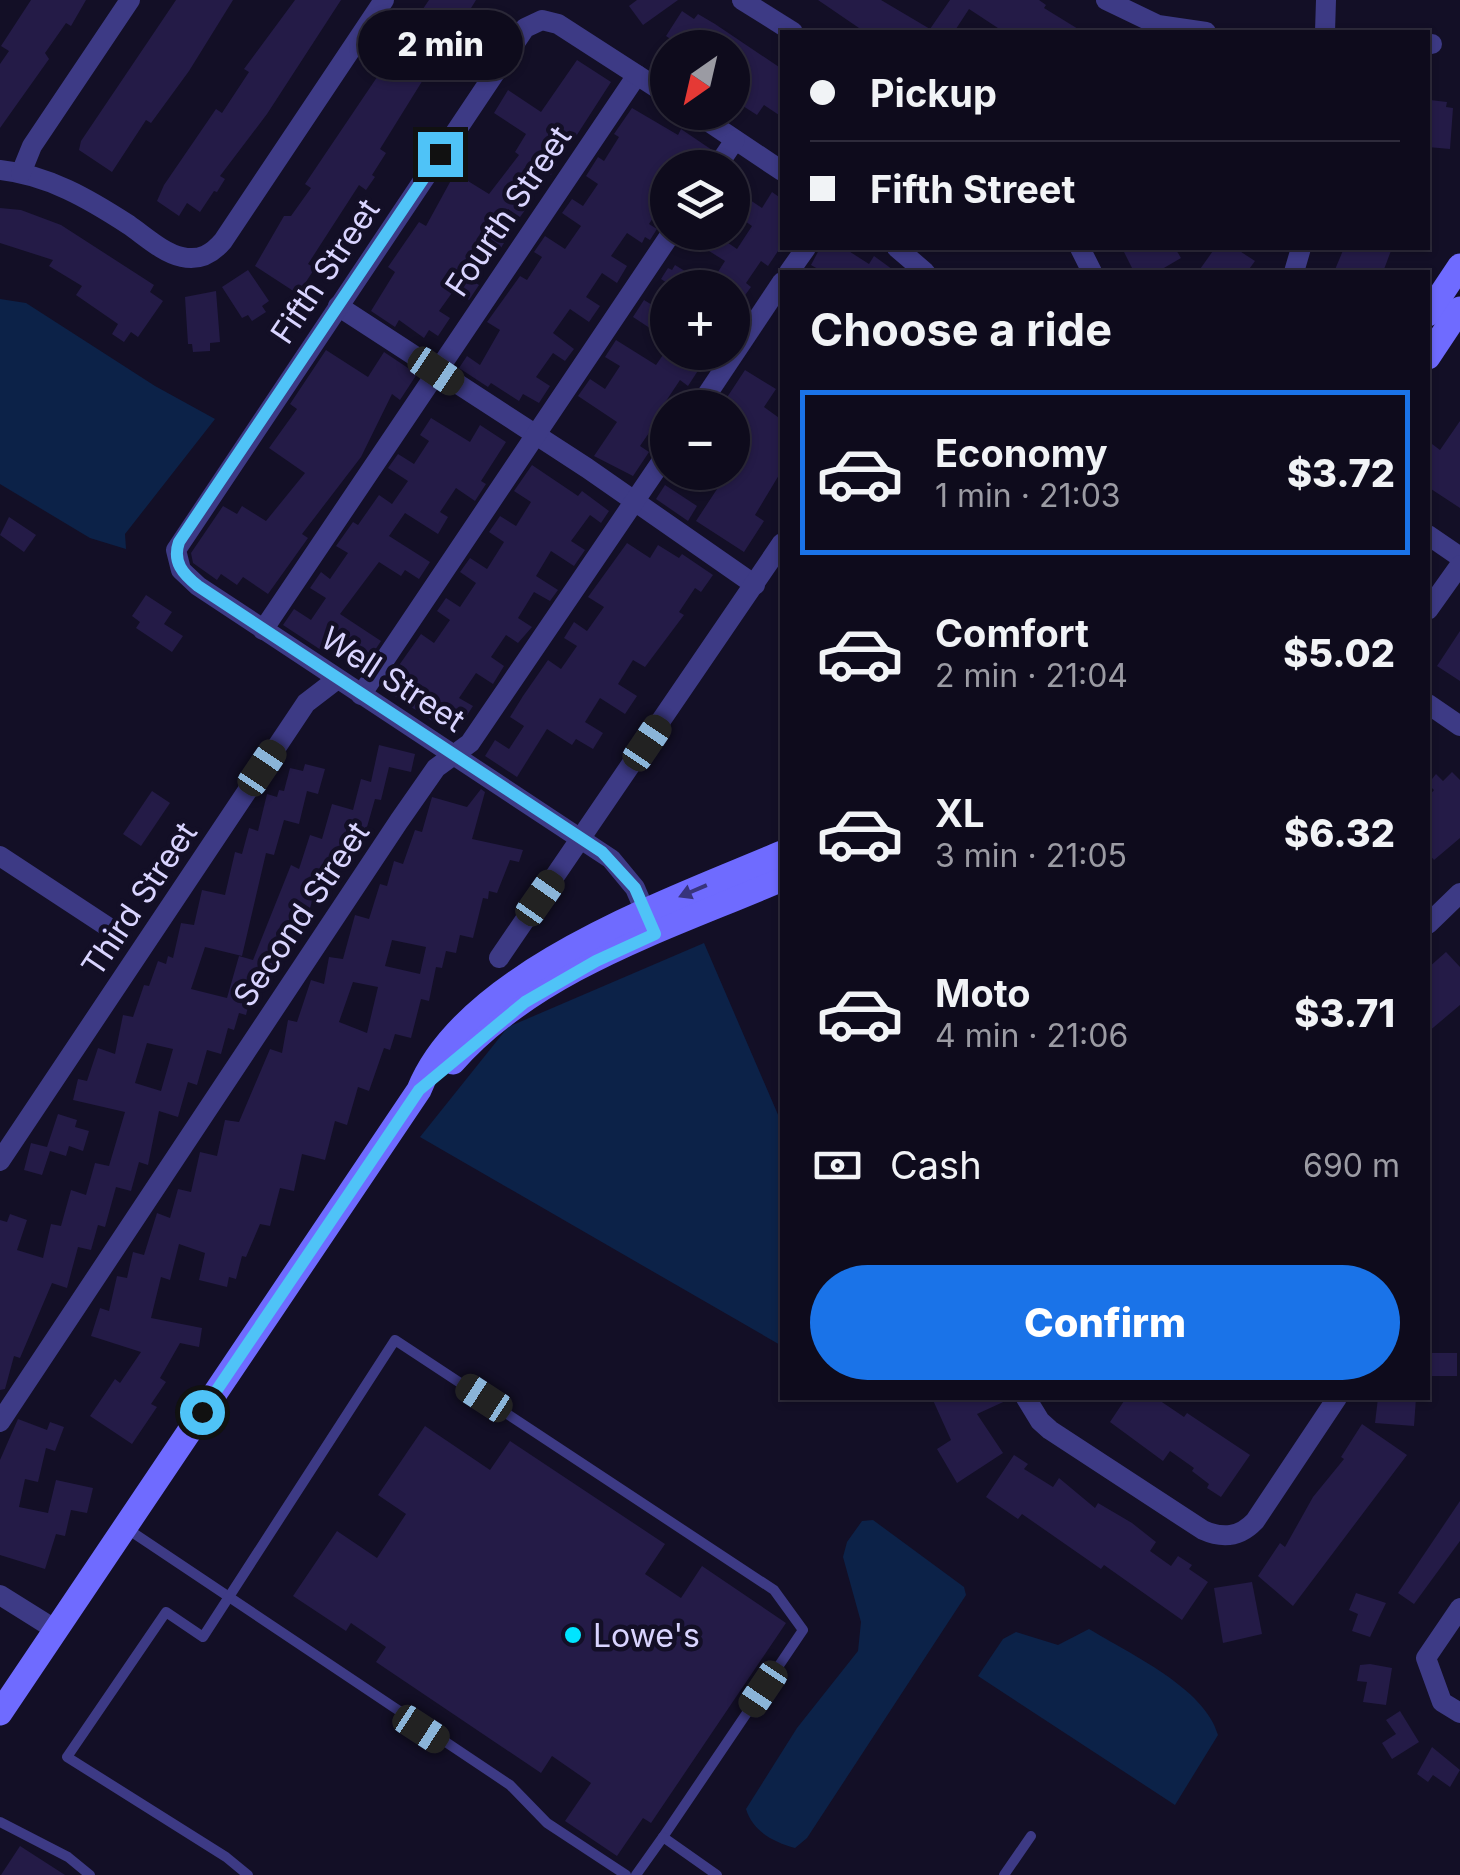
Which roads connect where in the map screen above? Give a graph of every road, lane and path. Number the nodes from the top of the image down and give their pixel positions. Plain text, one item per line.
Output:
1 (130, 0) edge
2 (384, 0) edge
3 (742, 0) edge
4 (1106, 0) edge
5 (1326, 0) edge
6 (790, 30) edge
7 (1194, 30) edge
8 (1325, 30) edge
9 (637, 75) junction
10 (650, 83) edge
11 (720, 130) edge
12 (734, 140) junction
13 (728, 150) edge
14 (780, 170) edge
15 (11, 172) edge
16 (660, 250) edge
17 (899, 250) edge
18 (1460, 266) edge
19 (923, 270) edge
20 (780, 285) edge
21 (338, 306) junction
22 (1460, 309) edge
23 (1430, 311) edge
24 (1430, 354) edge
25 (436, 371) junction
26 (710, 390) edge
27 (535, 436) junction
28 (650, 479) edge
29 (634, 503) junction
30 (1430, 536) edge
31 (780, 546) edge
32 (1460, 557) edge
33 (177, 561) joint
34 (1460, 564) edge
35 (755, 585) junction
36 (1430, 607) edge
37 (263, 630) junction
38 (336, 680) junction
39 (361, 695) junction
40 (1430, 705) edge
41 (1460, 726) edge
42 (455, 755) junction
43 (582, 838) junction
44 (780, 854) edge
45 (0, 856) edge
46 (780, 880) edge
47 (1460, 893) edge
48 (650, 922) junction
49 (1430, 922) edge
50 (111, 930) dead end
51 (499, 958) dead end
52 (0, 1160) edge
53 (1028, 1400) edge
54 (1336, 1400) edge
55 (0, 1422) edge
56 (125, 1527) junction
57 (0, 1596) edge
58 (227, 1597) junction
59 (1460, 1608) edge
60 (56, 1630) junction
61 (0, 1713) edge
62 (1460, 1713) edge
63 (0, 1822) edge
64 (1031, 1836) dead end
65 (663, 1837) junction
66 (611, 1871) edge
67 (90, 1875) edge
68 (248, 1875) edge
69 (626, 1875) edge
70 (636, 1875) edge
71 (717, 1875) edge
72 (1004, 1875) edge

1 - 15 street
2 - 15 street
3 - 6 street
4 - 7 street
5 - 8 street
9 - 10 street
9 - 21 street, Fifth Street
9 - 25 street, Fourth Street
11 - 12 street
12 - 13 street
12 - 14 street
16 - 27 street
17 - 19 street
18 - 23 street
20 - 26 street
21 - 25 street
21 - 33 street, Fifth Street
22 - 24 street
25 - 27 street
25 - 37 street, Fourth Street
27 - 29 street
27 - 39 street
28 - 29 street, Second Street
29 - 35 street
29 - 42 street, Second Street
30 - 32 street
31 - 35 street
33 - 37 street, Well Street
34 - 36 street
35 - 43 street
37 - 38 street, Well Street
38 - 39 street, Well Street
38 - 52 street, Third Street
39 - 42 street, Well Street
40 - 41 street
42 - 43 street, Well Street
42 - 55 street, Second Street
43 - 48 street, Well Street
43 - 51 street
44 -> 48 street
45 - 50 street
46 - 48 street
47 - 49 street
48 - 56 street
53 - 54 street
56 - 58 lane
56 - 60 street
57 - 60 street
58 - 65 lane
58 - 66 lane
58 - 68 lane
59 - 62 street
60 - 61 street
63 - 67 lane
64 - 72 lane
65 - 70 lane
65 - 71 lane
66 - 69 lane

